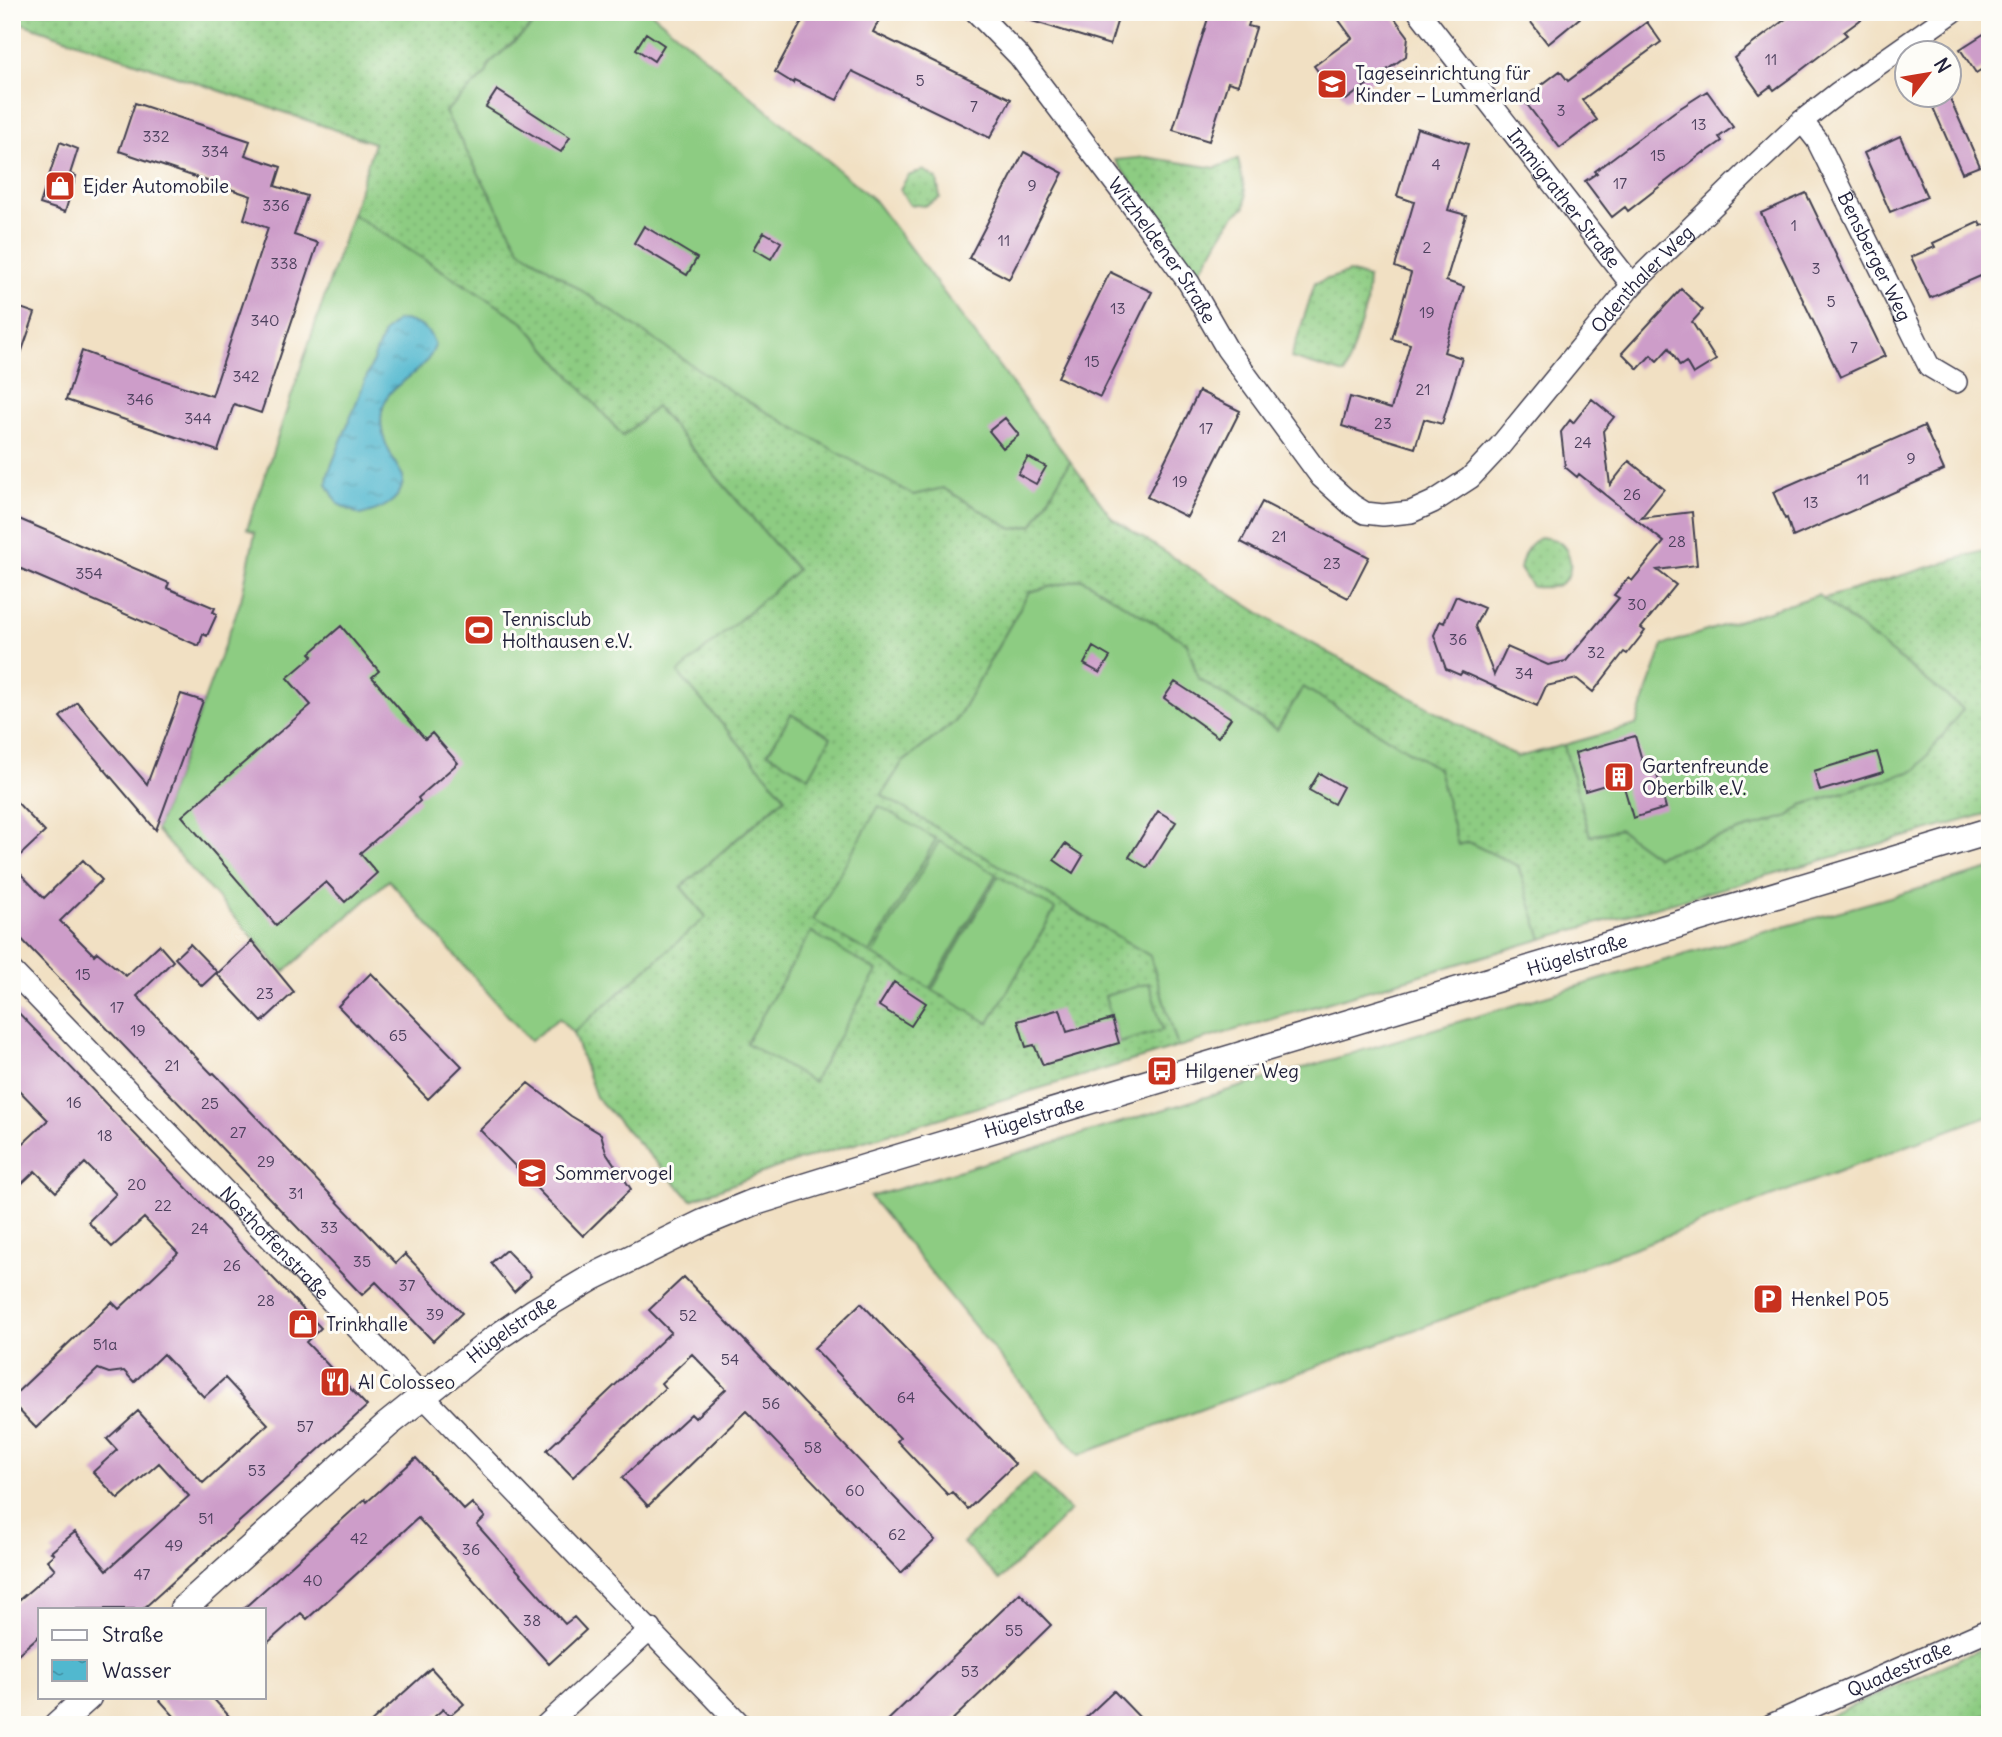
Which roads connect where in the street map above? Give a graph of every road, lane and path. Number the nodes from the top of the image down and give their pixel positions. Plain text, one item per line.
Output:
1 (976, 12) edge
2 (1419, 12) edge
3 (1953, 12) edge
4 (1802, 121) junction
5 (1632, 285) junction
6 (1956, 382) dead end
7 (1338, 495) joint
8 (1990, 831) edge
9 (12, 971) edge
10 (424, 1395) junction
11 (185, 1608) edge
12 (651, 1629) junction
13 (1990, 1629) edge
14 (87, 1698) edge
15 (57, 1725) edge
16 (545, 1725) edge
17 (741, 1725) edge
18 (1771, 1725) edge

1 - 7 street, Witzheldener Straße
2 - 5 street, Immigrather Straße
3 - 4 street, Odenthaler Weg
4 - 5 street, Odenthaler Weg
4 - 6 street, Bensberger Weg
5 - 7 street, Odenthaler Weg
8 - 10 street, Hügelstraße
9 - 10 street, Nosthoffenstraße
10 - 11 street, Hügelstraße
10 - 12 street, Nosthoffenstraße
12 - 16 street
12 - 17 street, Nosthoffenstraße
13 - 18 street, Quadestraße
14 - 15 street

